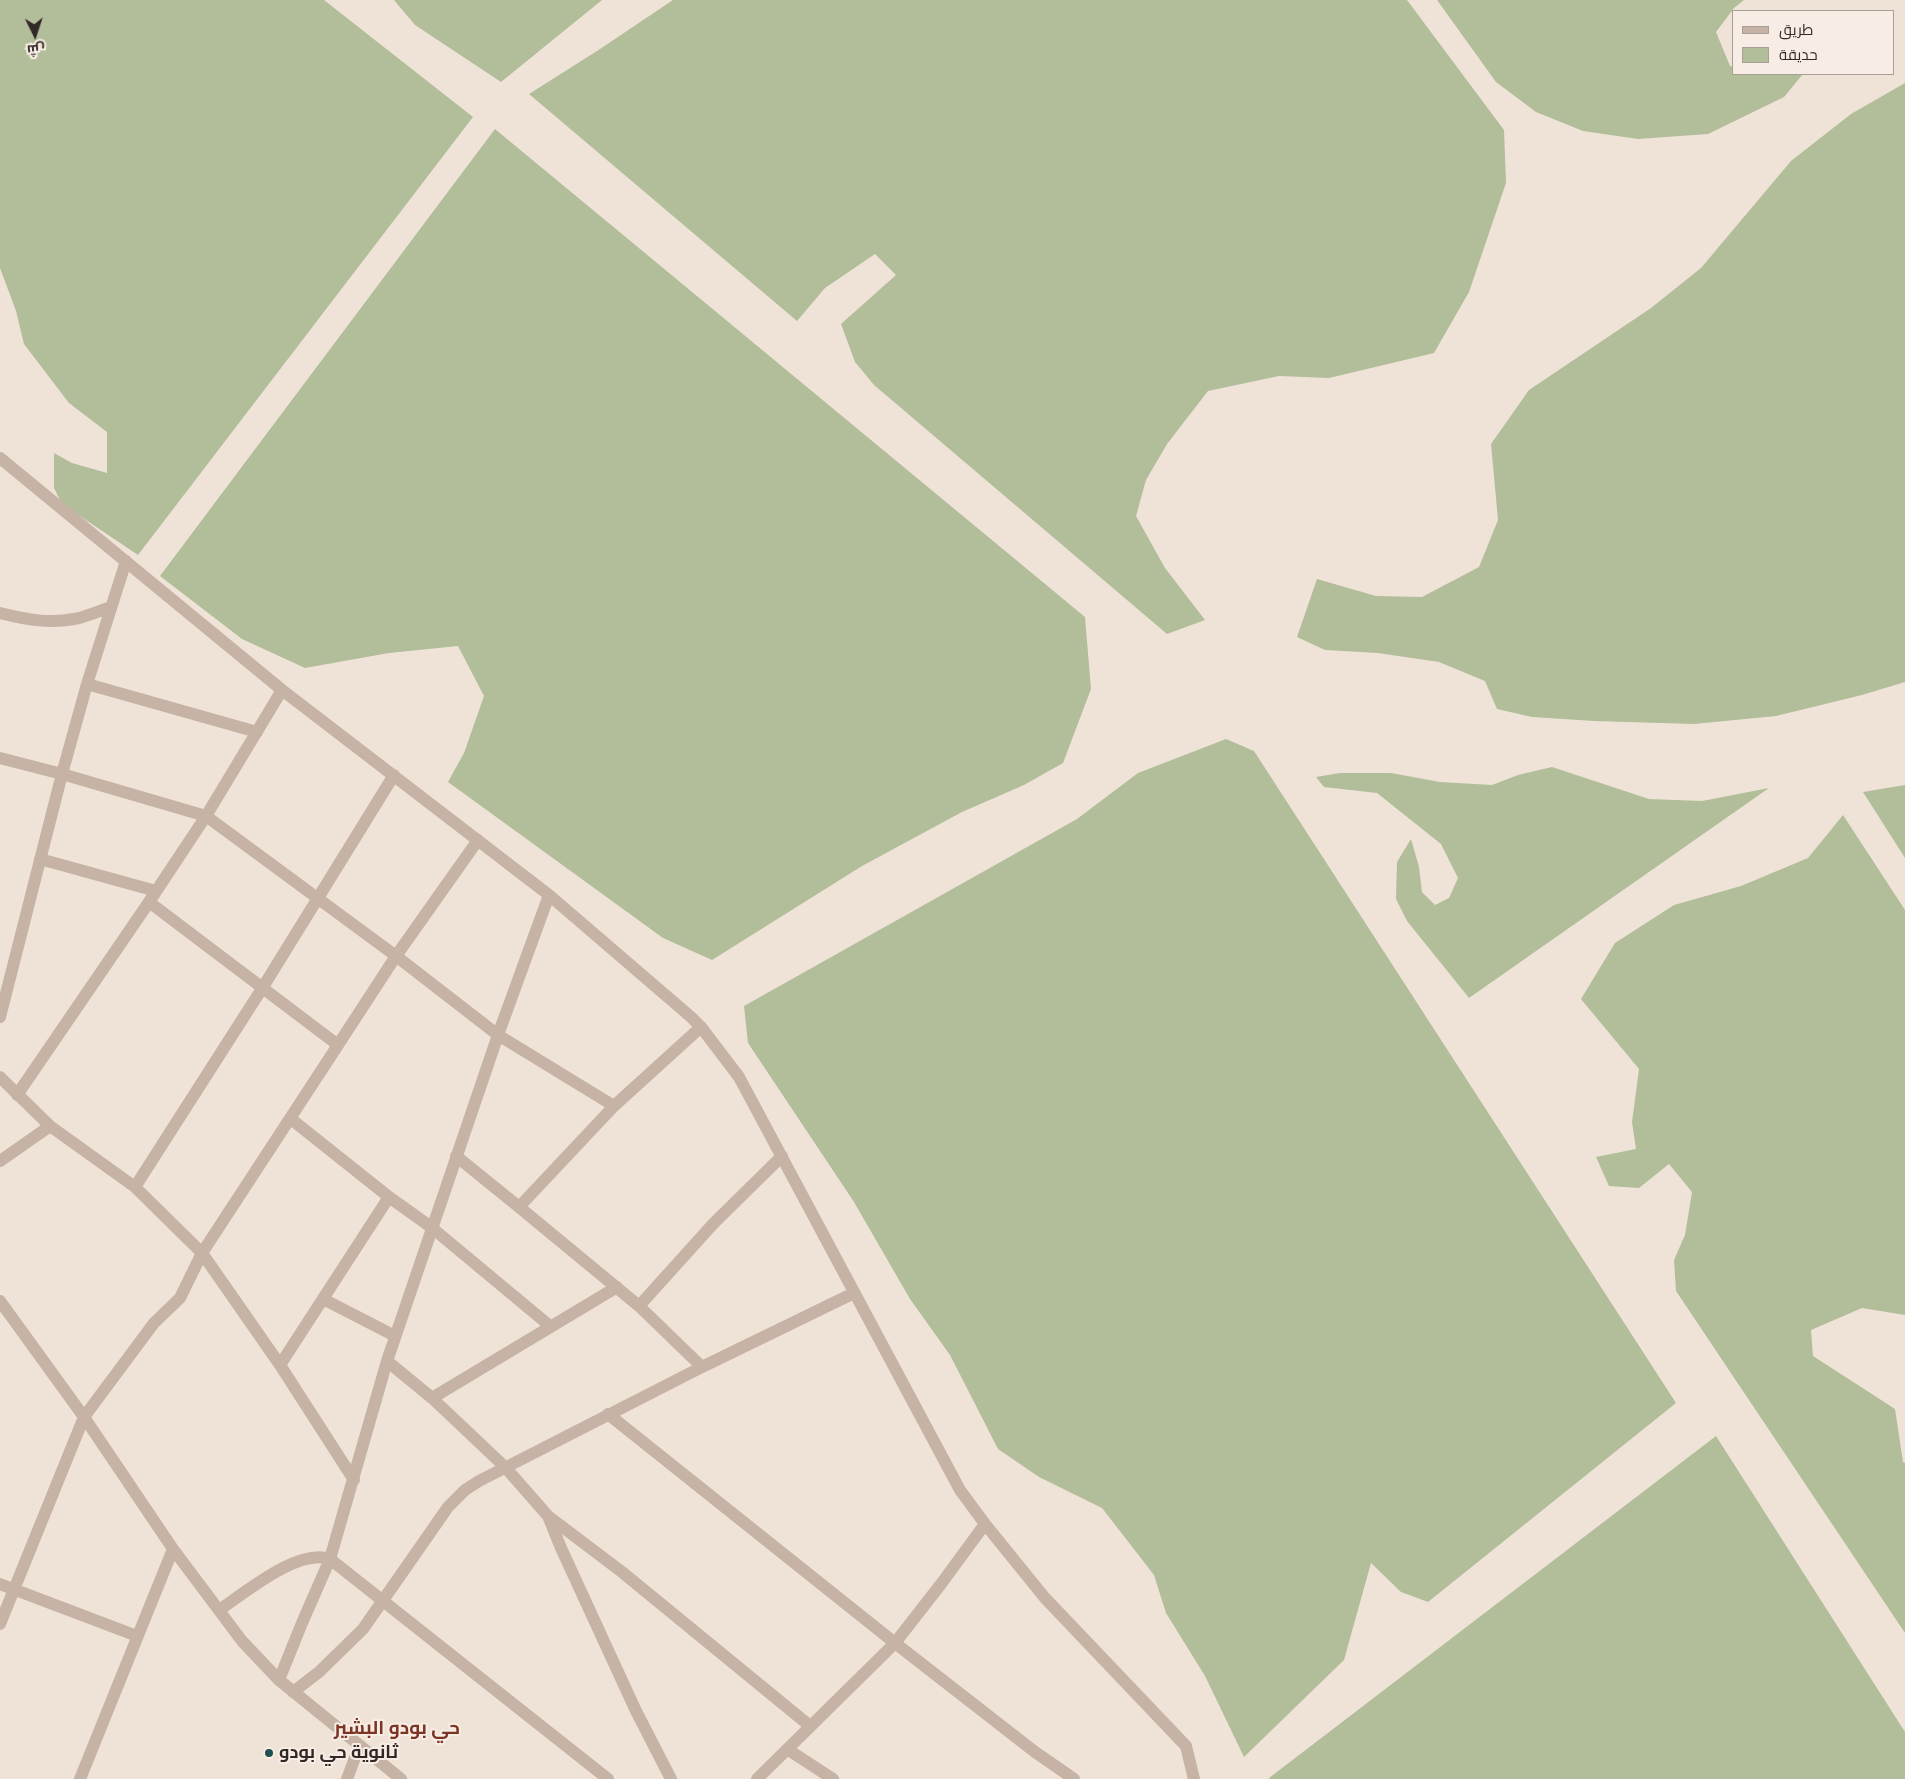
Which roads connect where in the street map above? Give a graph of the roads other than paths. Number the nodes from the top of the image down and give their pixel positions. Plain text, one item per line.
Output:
1 (0, 458) edge
2 (126, 562) junction
3 (111, 607) junction
4 (0, 613) edge
5 (87, 684) junction
6 (282, 690) junction
7 (257, 732) junction
8 (0, 758) edge
9 (62, 774) junction
10 (394, 775) junction
11 (206, 816) junction
12 (478, 840) junction
13 (40, 859) junction
14 (548, 895) junction
15 (153, 897) junction
16 (317, 897) junction
17 (396, 956) junction
18 (263, 988) junction
19 (0, 1017) edge
20 (701, 1027) junction
21 (498, 1035) junction
22 (338, 1045) junction
23 (0, 1077) edge
24 (17, 1094) junction
25 (614, 1106) junction
26 (291, 1119) junction
27 (50, 1126) junction
28 (456, 1156) junction
29 (782, 1156) junction
30 (0, 1162) edge
31 (135, 1188) junction
32 (389, 1197) junction
33 (519, 1207) junction
34 (431, 1227) junction
35 (202, 1253) junction
36 (617, 1287) junction
37 (854, 1293) junction
38 (323, 1299) junction
39 (0, 1301) edge
40 (639, 1306) junction
41 (550, 1326) junction
42 (395, 1336) junction
43 (387, 1362) junction
44 (280, 1365) junction
45 (702, 1367) junction
46 (432, 1398) junction
47 (608, 1414) junction
48 (84, 1417) junction
49 (505, 1467) junction
50 (354, 1480) junction
51 (548, 1516) junction
52 (984, 1524) junction
53 (173, 1548) junction
54 (330, 1559) junction
55 (0, 1584) edge
56 (14, 1590) junction
57 (383, 1599) junction
58 (219, 1610) junction
59 (0, 1624) edge
60 (136, 1636) junction
61 (895, 1643) junction
62 (279, 1680) junction
63 (294, 1692) junction
64 (810, 1726) junction
65 (359, 1747) junction
66 (787, 1749) junction
67 (80, 1779) edge
68 (347, 1779) edge
69 (401, 1779) edge
70 (608, 1779) edge
71 (671, 1779) edge
72 (757, 1779) edge
73 (833, 1779) edge
74 (1074, 1779) edge
75 (1194, 1779) edge

1 - 2 street
2 - 3 street
2 - 6 street
3 - 4 street
3 - 5 street
5 - 7 street
5 - 9 street
6 - 7 street
6 - 10 street
7 - 11 street
8 - 9 street
9 - 11 street
9 - 13 street
10 - 12 street
10 - 16 street
11 - 15 street
11 - 16 street
12 - 14 street
12 - 17 street
13 - 15 street
13 - 19 street
14 - 20 street
14 - 21 street
15 - 18 street
15 - 24 street
16 - 17 street
16 - 18 street
17 - 21 street
17 - 22 street
18 - 22 street
18 - 31 street
20 - 25 street
20 - 29 street
21 - 25 street
21 - 28 street
22 - 26 street
23 - 24 street
24 - 27 street
25 - 33 street
26 - 32 street
26 - 35 street
27 - 30 street
27 - 31 street
28 - 33 street
28 - 34 street
29 - 37 street
29 - 40 street
31 - 35 street
32 - 34 street
32 - 38 street
33 - 36 street
34 - 41 street
34 - 42 street
35 - 44 street
35 - 48 street
36 - 40 street
36 - 41 street
37 - 45 street
37 - 52 street
38 - 42 street
38 - 44 street
39 - 48 street
40 - 45 street
41 - 46 street
42 - 43 street
43 - 46 street
43 - 50 street
44 - 50 street
45 - 47 street
46 - 49 street
47 - 49 street
47 - 61 street
48 - 53 street
48 - 56 street
49 - 51 street
49 - 57 street
50 - 54 street
51 - 64 street
51 - 71 street
52 - 61 street
52 - 75 street
53 - 58 street
53 - 60 street
54 - 57 street
54 - 58 street
54 - 62 street
55 - 56 street
56 - 59 street
56 - 60 street
57 - 63 street
57 - 70 street
58 - 62 street
60 - 67 street
61 - 64 street
61 - 74 street
62 - 63 street
63 - 65 street
64 - 66 street
65 - 68 street
65 - 69 street
66 - 72 street
66 - 73 street

